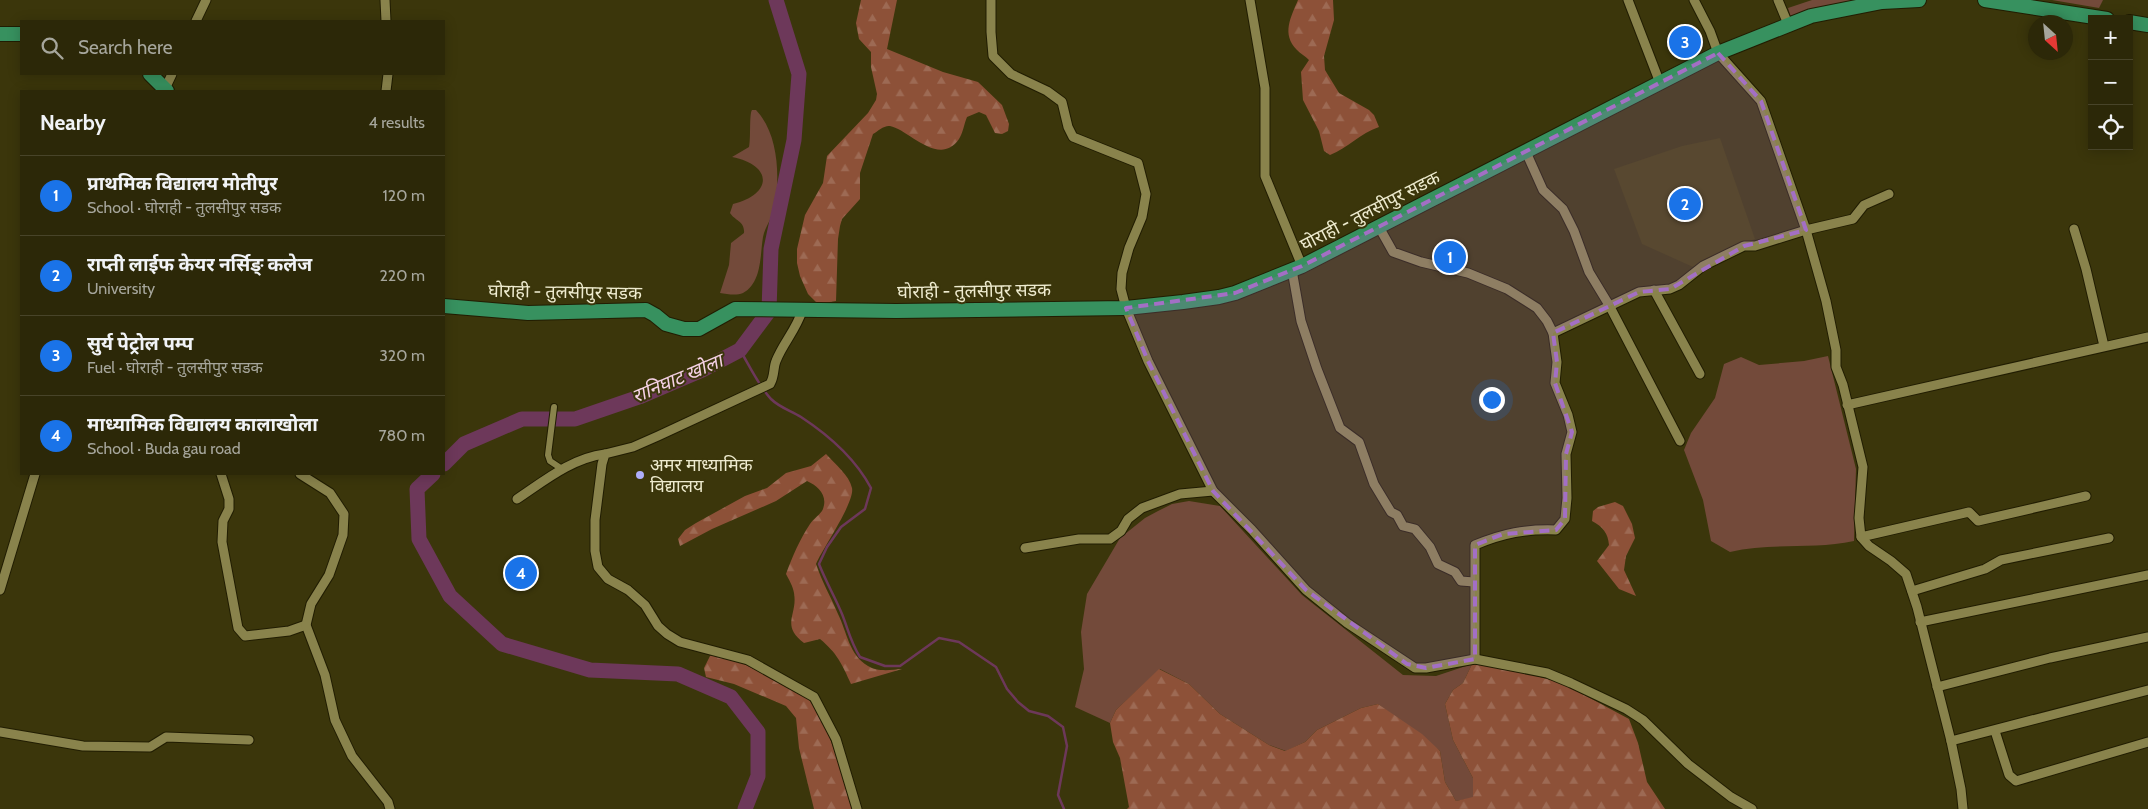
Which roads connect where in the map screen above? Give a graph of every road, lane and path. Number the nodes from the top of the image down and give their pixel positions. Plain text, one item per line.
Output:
1 (206, 0) edge
2 (385, 0) edge
3 (991, 0) edge
4 (1250, 0) edge
5 (1628, 0) edge
6 (1694, 0) edge
7 (1778, 0) edge
8 (1920, 0) edge
9 (1985, 0) edge
10 (2088, 16) edge
11 (196, 20) edge
12 (386, 20) edge
13 (2133, 22) edge
14 (1788, 24) junction
15 (2148, 24) edge
16 (0, 34) edge
17 (20, 34) edge
18 (1718, 53) junction
19 (151, 75) edge
20 (172, 75) edge
21 (388, 75) edge
22 (1660, 83) junction
23 (165, 90) edge
24 (386, 90) edge
25 (1526, 152) junction
26 (1889, 194) dead end
27 (1379, 227) junction
28 (2074, 229) dead end
29 (1806, 230) junction
30 (1297, 268) junction
31 (1654, 290) junction
32 (1609, 305) junction
33 (445, 306) edge
34 (1126, 308) junction
35 (802, 311) junction
36 (1554, 333) junction
37 (2148, 337) edge
38 (2104, 346) junction
39 (1700, 374) dead end
40 (1847, 405) junction
41 (554, 406) dead end
42 (1680, 441) dead end
43 (605, 454) junction
44 (562, 469) junction
45 (35, 475) edge
46 (221, 475) edge
47 (302, 475) edge
48 (1213, 491) junction
49 (2086, 496) dead end
50 (517, 499) dead end
51 (1861, 537) junction
52 (2109, 538) dead end
53 (1025, 548) dead end
54 (2148, 576) edge
55 (1474, 582) junction
56 (0, 590) edge
57 (1912, 592) junction
58 (1920, 622) junction
59 (306, 625) junction
60 (2148, 637) edge
61 (1475, 660) junction
62 (1937, 687) junction
63 (2148, 690) edge
64 (1995, 731) junction
65 (0, 732) edge
66 (249, 740) dead end
67 (1951, 741) junction
68 (2148, 742) edge
69 (390, 809) edge
70 (857, 809) edge
71 (1752, 809) edge
72 (1963, 809) edge

1 - 11 street
2 - 12 street
3 - 34 street
4 - 30 street
5 - 22 street
6 - 18 street
7 - 14 street
8 - 14 main road, घोराही - तुलसीपुर सडक
9 - 10 main road
13 - 15 main road
14 - 18 main road, घोराही - तुलसीपुर सडक
16 - 17 main road
18 - 22 main road, घोराही - तुलसीपुर सडक
18 - 29 street
19 - 23 main road
20 - 23 street
21 - 24 street
22 - 25 main road, घोराही - तुलसीपुर सडक
25 - 27 main road, घोराही - तुलसीपुर सडक
25 - 32 street
26 - 29 street
27 - 30 main road, घोराही - तुलसीपुर सडक
27 - 36 street
28 - 38 street
29 - 31 street
29 - 40 street
30 - 34 main road, घोराही - तुलसीपुर सडक
30 - 55 street
31 - 32 street
31 - 39 street
32 - 36 street
32 - 42 street
33 - 35 main road, घोराही - तुलसीपुर सडक
34 - 35 main road, घोराही - तुलसीपुर सडक
34 - 48 street
35 - 43 street
36 - 55 street
37 - 38 street
38 - 40 street
40 - 51 street
41 - 44 street
43 - 44 street
43 - 70 street
44 - 50 street
45 - 56 street
46 - 59 street
47 - 59 street
48 - 53 street
48 - 61 street
49 - 51 street
51 - 57 street
52 - 57 street
54 - 58 street
55 - 61 street
57 - 58 street
58 - 62 street
59 - 69 street
60 - 62 street
61 - 71 street
62 - 67 street
63 - 64 street
64 - 67 street
64 - 68 street
65 - 66 street
67 - 72 street

